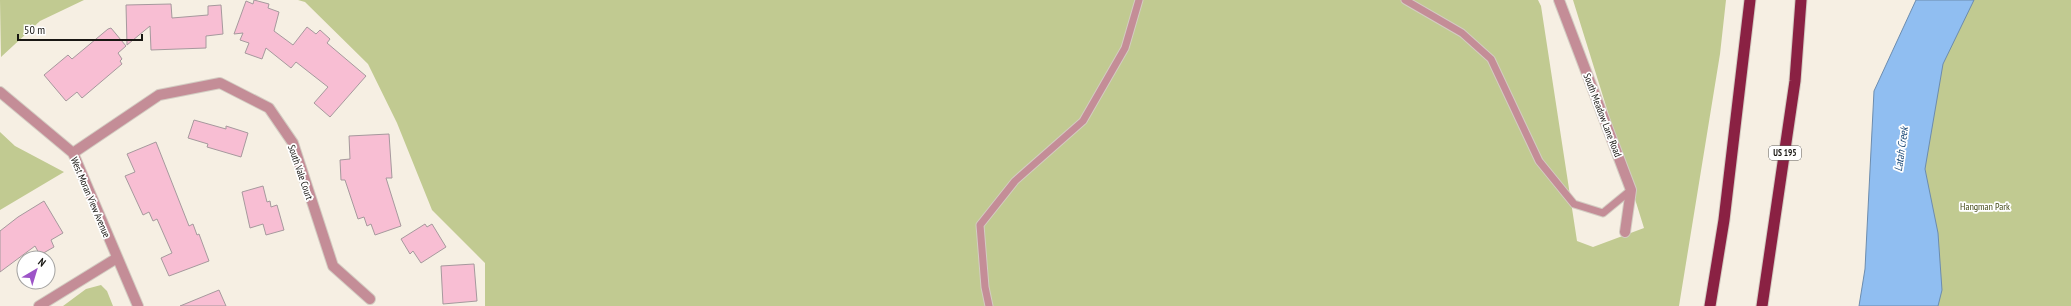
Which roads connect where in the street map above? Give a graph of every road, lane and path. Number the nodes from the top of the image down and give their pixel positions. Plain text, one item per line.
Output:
1 (1139, 0) edge
2 (1405, 0) edge
3 (1559, 0) edge
4 (1750, 0) edge
5 (1802, 0) edge
6 (0, 92) edge
7 (73, 153) junction
8 (1631, 190) junction
9 (1625, 232) dead end
10 (117, 258) junction
11 (370, 299) dead end
12 (39, 306) edge
13 (138, 306) edge
14 (989, 306) edge
15 (1710, 306) edge
16 (1762, 306) edge

1 - 14 lane
2 - 8 lane
3 - 8 street, South Meadow Lane Road
4 - 15 highway
5 - 16 highway, US 195
6 - 7 street, West Moran View Avenue
7 - 10 street, West Moran View Avenue
7 - 11 street, South Vale Court
8 - 9 street, South Meadow Lane Road
10 - 12 street
10 - 13 street, West Moran View Avenue

